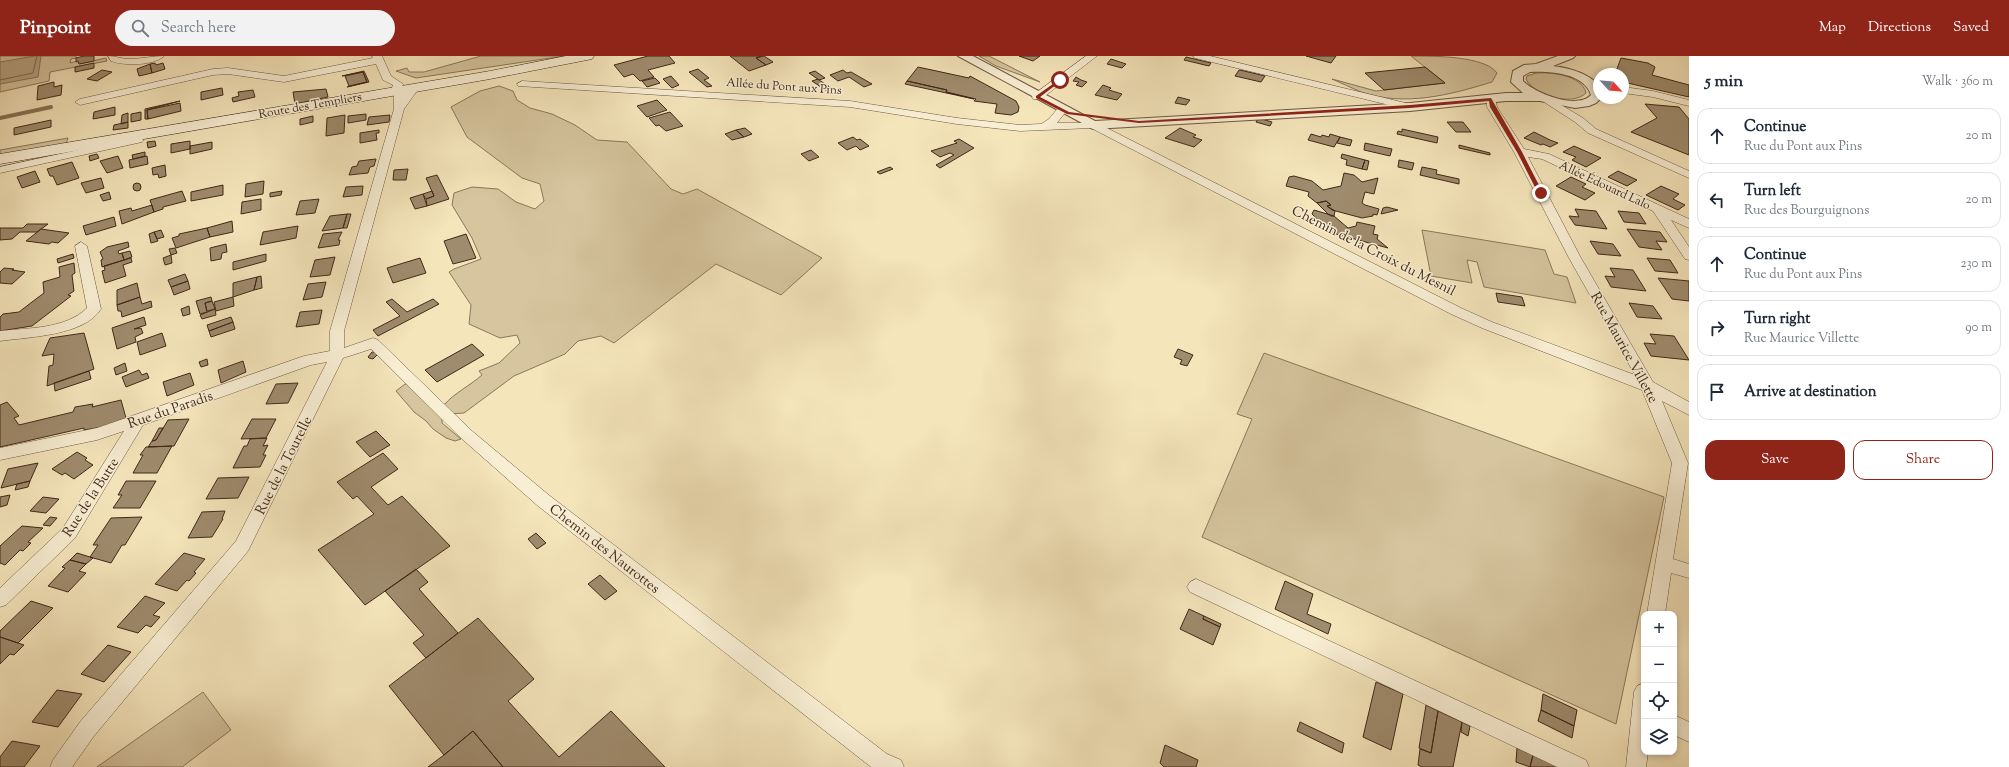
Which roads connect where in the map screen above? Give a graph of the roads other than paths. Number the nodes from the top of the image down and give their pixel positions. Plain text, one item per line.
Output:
1 (113, 56) edge
2 (159, 56) edge
3 (587, 56) edge
4 (953, 56) edge
5 (1092, 56) edge
6 (1198, 56) edge
7 (1569, 56) edge
8 (1576, 56) edge
9 (378, 58) edge
10 (966, 58) edge
11 (1539, 68) junction
12 (1516, 79) junction
13 (522, 84) dead end
14 (1593, 87) edge
15 (414, 88) junction
16 (397, 90) junction
17 (1629, 92) edge
18 (1037, 97) junction
19 (1544, 98) junction
20 (1491, 100) junction
21 (80, 102) dead end
22 (1458, 102) junction
23 (1585, 103) junction
24 (1689, 103) edge
25 (1410, 107) junction
26 (399, 109) junction
27 (1065, 111) junction
28 (1579, 120) junction
29 (1139, 122) junction
30 (1093, 125) junction
31 (1042, 128) junction
32 (138, 140) dead end
33 (1520, 152) junction
34 (0, 160) edge
35 (0, 170) edge
36 (1689, 175) edge
37 (1656, 209) junction
38 (1689, 224) edge
39 (81, 246) dead end
40 (1689, 256) edge
41 (0, 336) edge
42 (337, 355) junction
43 (1648, 386) junction
44 (1689, 409) edge
45 (138, 421) junction
46 (0, 454) edge
47 (1664, 563) junction
48 (1689, 571) edge
49 (1196, 587) dead end
50 (0, 599) edge
51 (1656, 611) edge
52 (1641, 719) edge
53 (1677, 726) edge
54 (1689, 732) edge
55 (884, 765) edge
56 (60, 767) edge
57 (1578, 767) edge
58 (1636, 767) edge

1 - 2 street
3 - 15 main road, Route des Templiers
4 - 10 street
5 - 18 street
6 - 25 street
7 - 11 street
8 - 14 street
9 - 16 street
9 - 21 street
10 - 18 street
11 - 12 street
11 - 14 street
12 - 19 street
12 - 22 street
13 - 31 street, Allée du Pont aux Pins
14 - 23 street
15 - 16 main road, Route des Templiers
15 - 26 street, Rue de la Tourelle
16 - 26 street, Rue de la Tourelle
16 - 34 main road, Route des Templiers
17 - 24 street
18 - 27 street
19 - 20 street
19 - 23 street
19 - 28 street
20 - 22 street
20 - 33 street, Rue Maurice Villette
22 - 25 street
23 - 28 street
25 - 29 street
26 - 42 street, Rue de la Tourelle
27 - 29 street
27 - 30 street
27 - 31 street
28 - 36 street
29 - 30 street
30 - 31 street, Allée du Pont aux Pins
30 - 43 street, Chemin de la Croix du Mesnil
32 - 35 street
33 - 37 street, Allée Édouard Lalo
33 - 43 street, Rue Maurice Villette
37 - 38 street, Allée Édouard Lalo
37 - 40 street
39 - 41 street
42 - 45 street, Rue du Paradis
42 - 55 street, Chemin des Naurottes
42 - 56 street, Rue de la Tourelle
43 - 44 street, Chemin de la Croix du Mesnil
43 - 47 street, Rue Maurice Villette
45 - 46 street, Rue du Paradis
45 - 50 street, Rue de la Butte
47 - 48 street
47 - 51 street, Rue Maurice Villette
49 - 57 street
52 - 58 street
53 - 54 street

